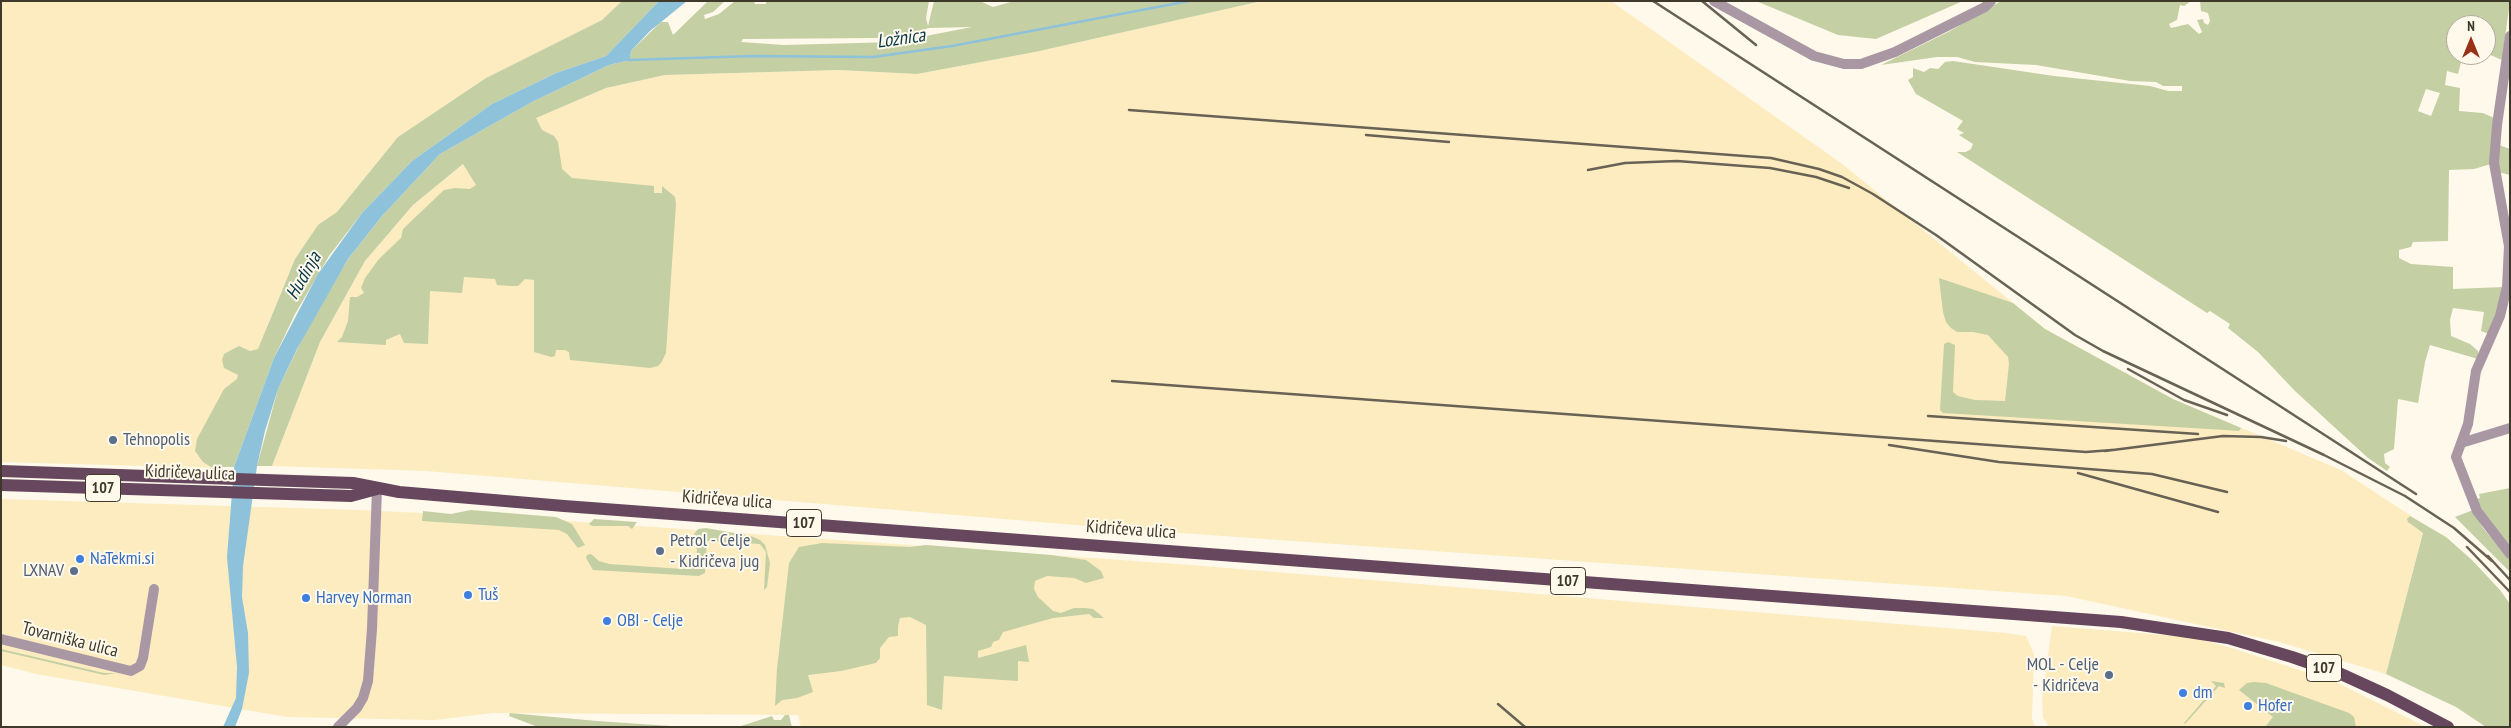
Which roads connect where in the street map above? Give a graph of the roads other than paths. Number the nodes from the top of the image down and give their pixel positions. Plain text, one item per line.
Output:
1 (1714, 1) edge
2 (1991, 1) edge
3 (2510, 36) edge
4 (2510, 428) edge
5 (2461, 442) junction
6 (1, 471) edge
7 (1, 485) edge
8 (377, 489) junction
9 (2510, 554) edge
10 (154, 589) dead end
11 (1, 639) edge
12 (338, 727) edge
13 (2448, 727) edge

1 - 2 street
3 - 5 street
4 - 5 street
5 - 9 street
6 - 8 main road, Kidričeva ulica / 107
7 - 8 main road, Kidričeva ulica / 107
8 - 12 street
8 - 13 main road, Kidričeva ulica / 107
10 - 11 street, Tovarniška ulica

